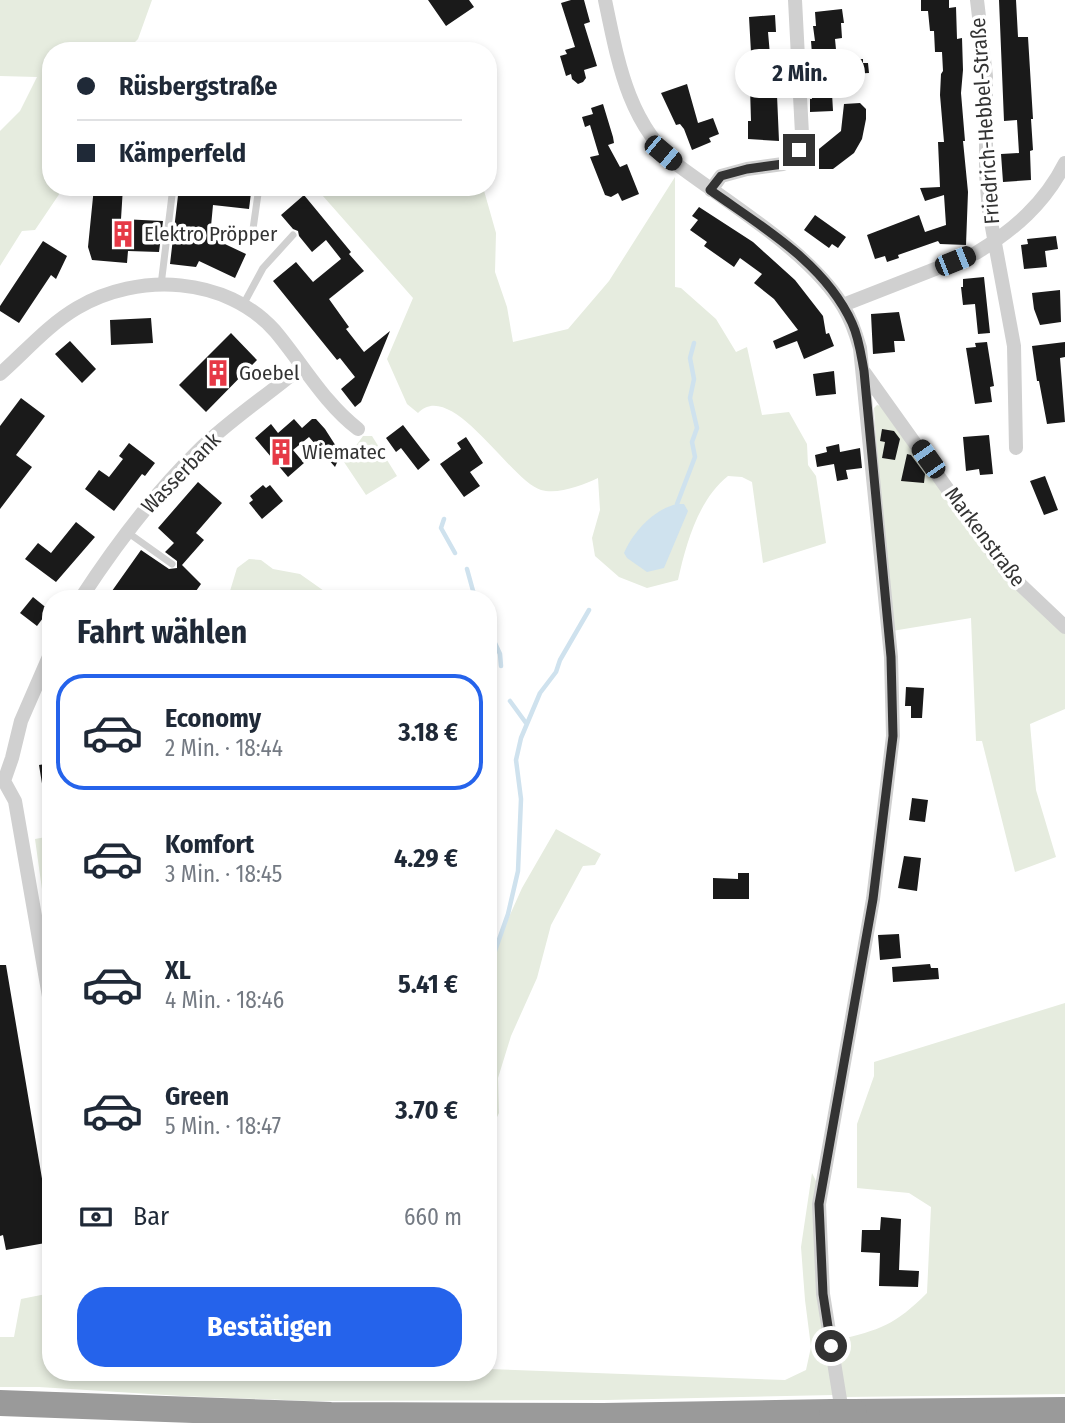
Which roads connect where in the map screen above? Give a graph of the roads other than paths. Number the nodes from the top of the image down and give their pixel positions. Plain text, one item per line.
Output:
1 (605, 0) edge
2 (795, 0) edge
3 (976, 0) edge
4 (1065, 163) edge
5 (710, 190) junction
6 (172, 196) edge
7 (258, 196) edge
8 (253, 229) dead end
9 (293, 235) dead end
10 (994, 242) junction
11 (161, 285) junction
12 (243, 305) junction
13 (843, 306) junction
14 (301, 367) junction
15 (864, 371) junction
16 (0, 374) edge
17 (358, 429) dead end
18 (1016, 448) dead end
19 (126, 532) junction
20 (172, 564) dead end
21 (86, 590) edge
22 (1065, 627) edge
23 (42, 673) edge
24 (2, 780) edge
25 (42, 957) edge
26 (0, 1403) edge
27 (1065, 1410) edge
28 (843, 1416) edge

1 - 5 street
2 - 5 street
3 - 10 street, Friedrich-Hebbel-Straße
4 - 10 street
5 - 13 street
6 - 11 lane
7 - 8 lane
9 - 12 lane
10 - 13 street
10 - 18 street, Friedrich-Hebbel-Straße
11 - 12 street
11 - 16 street
12 - 14 street
13 - 15 street
14 - 17 street
14 - 19 street, Wasserbank
15 - 22 street, Markenstraße
15 - 28 street
19 - 20 lane
19 - 21 street, Wasserbank
23 - 24 street
24 - 25 street
26 - 28 highway
27 - 28 highway

